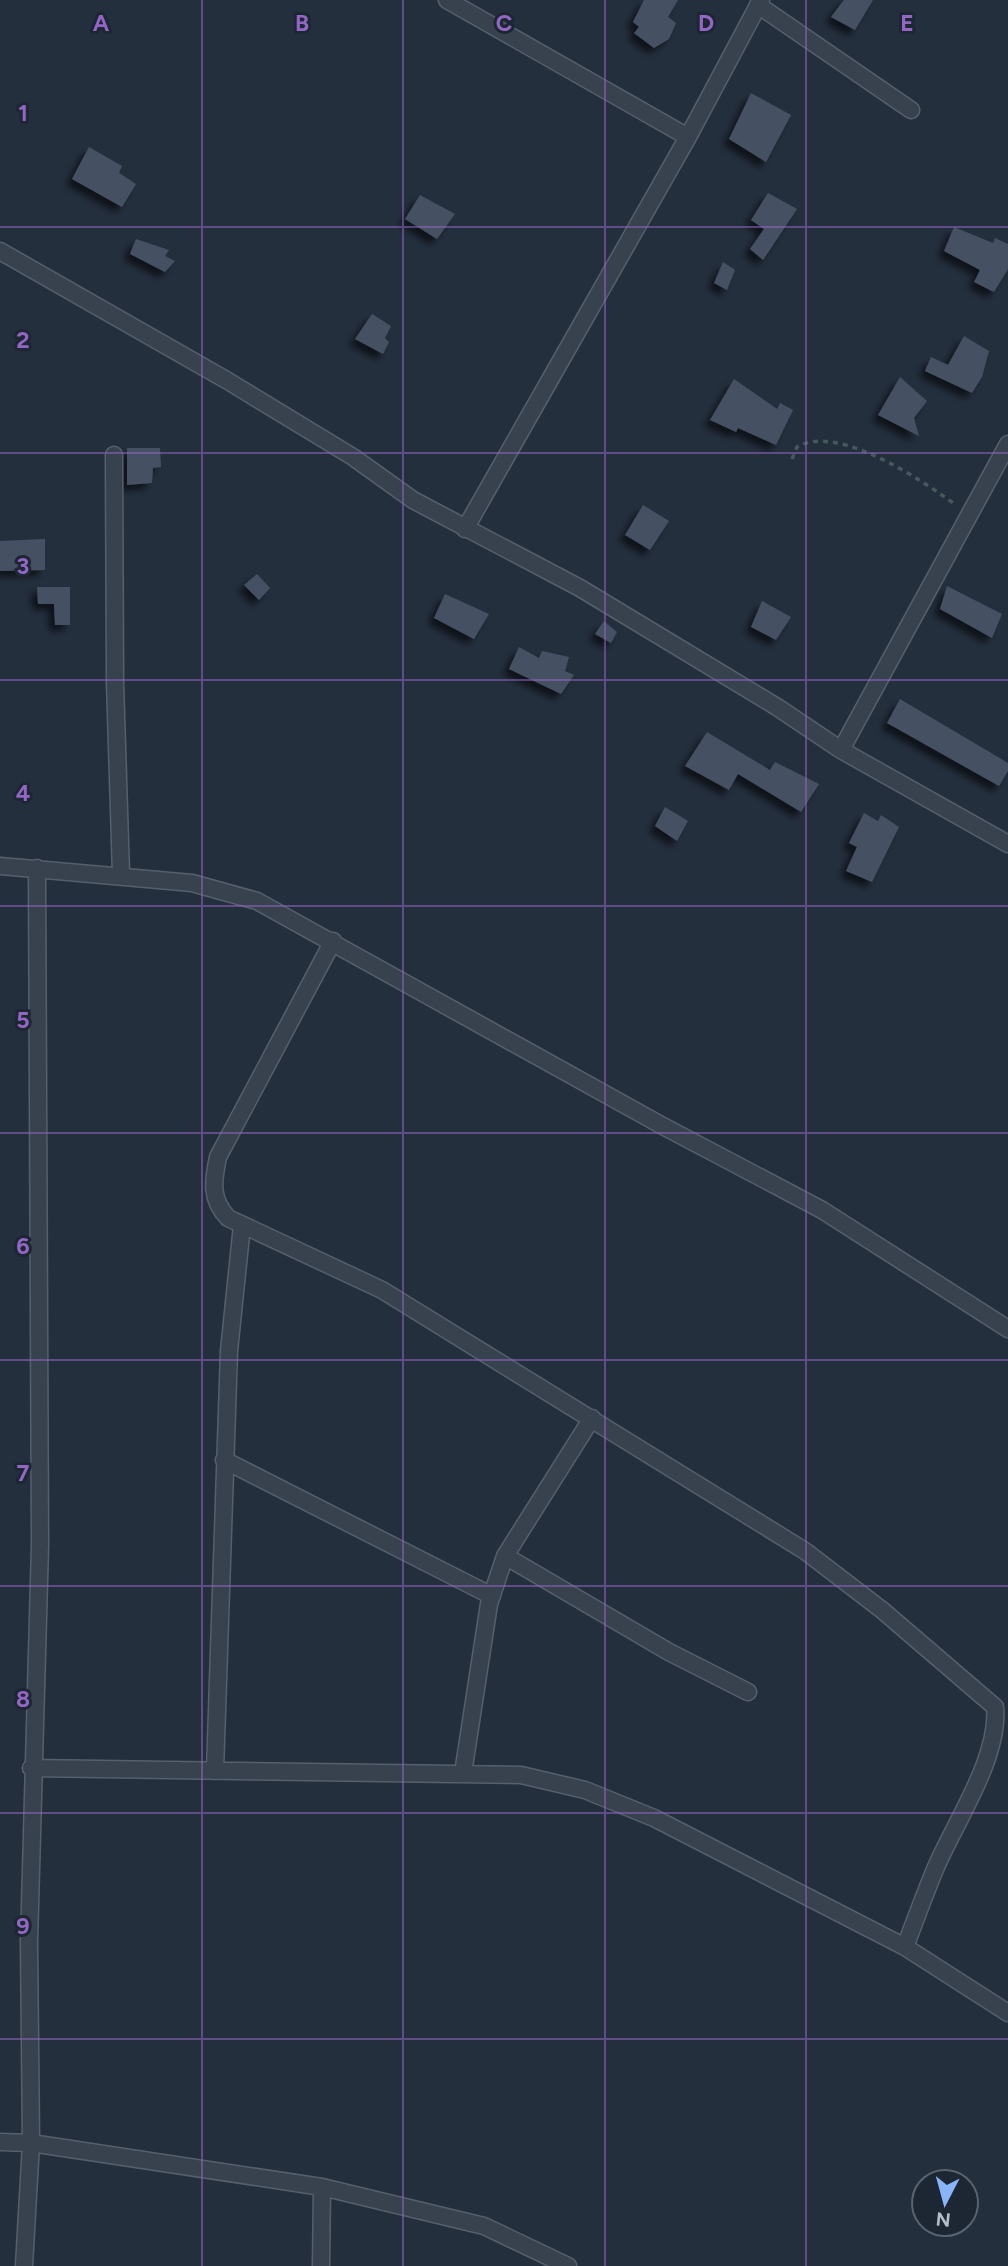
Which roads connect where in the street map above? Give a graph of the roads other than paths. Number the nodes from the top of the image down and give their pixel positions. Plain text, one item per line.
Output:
1 (447, 0) edge
2 (760, 3) edge
3 (911, 110) dead end
4 (688, 137) junction
5 (0, 251) edge
6 (1008, 444) edge
7 (114, 454) dead end
8 (465, 529) junction
9 (841, 750) junction
10 (1008, 844) edge
11 (0, 866) edge
12 (37, 868) junction
13 (121, 874) junction
14 (334, 942) junction
15 (242, 1225) junction
16 (1008, 1329) edge
17 (592, 1418) junction
18 (224, 1460) junction
19 (505, 1556) junction
20 (492, 1596) junction
21 (748, 1692) dead end
22 (31, 1768) junction
23 (215, 1771) junction
24 (464, 1773) junction
25 (905, 1947) junction
26 (1008, 2012) edge
27 (0, 2142) edge
28 (31, 2143) junction
29 (322, 2187) junction
30 (24, 2266) edge
31 (321, 2266) edge
32 (568, 2266) edge

1 - 4 street
2 - 3 street
2 - 4 street
4 - 8 street
5 - 8 street
6 - 9 street
7 - 13 street
8 - 9 street
9 - 10 street
11 - 12 street
12 - 13 street
12 - 22 street
13 - 14 street
14 - 15 street
14 - 16 street
15 - 17 street
15 - 18 street
17 - 19 street
17 - 25 street
18 - 20 street
18 - 23 street
19 - 20 street
19 - 21 street
20 - 24 street
22 - 23 street
22 - 28 street
23 - 24 street
24 - 25 street
25 - 26 street
27 - 28 street
28 - 29 street
28 - 30 street
29 - 31 street
29 - 32 street

